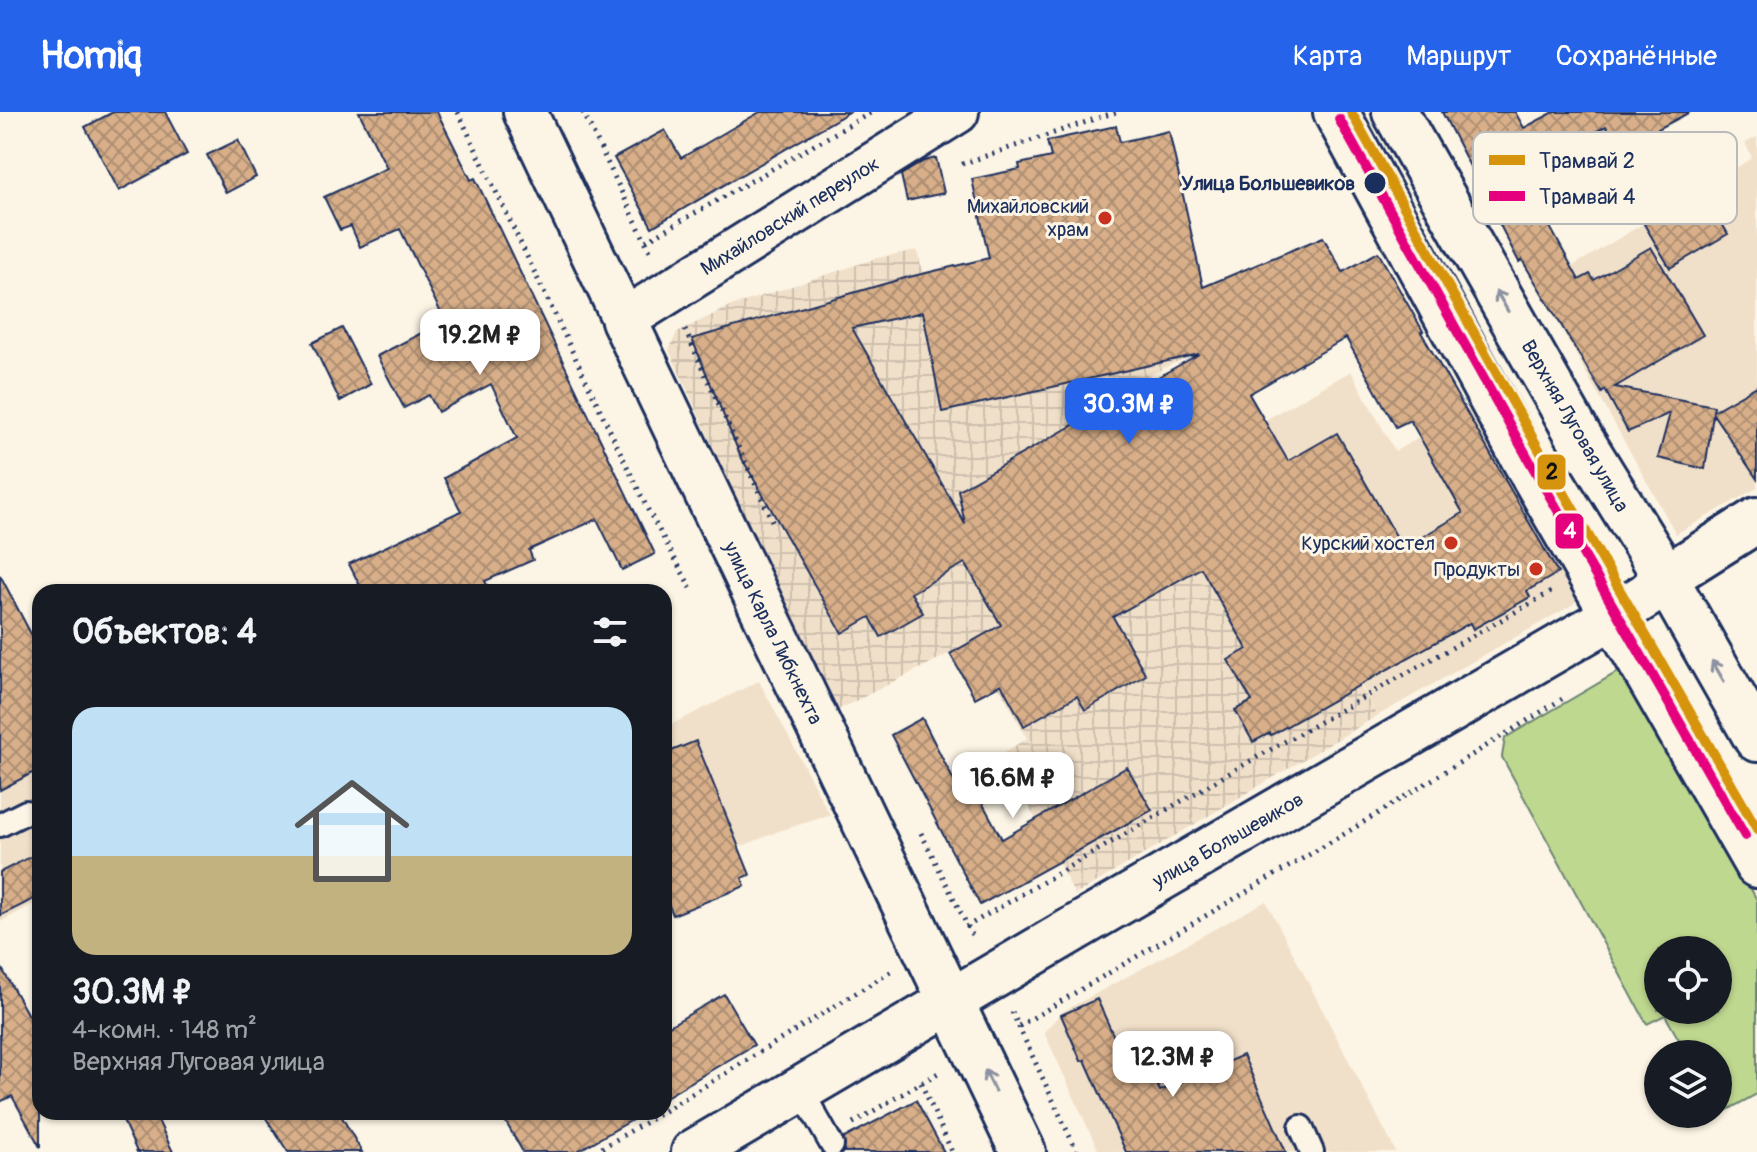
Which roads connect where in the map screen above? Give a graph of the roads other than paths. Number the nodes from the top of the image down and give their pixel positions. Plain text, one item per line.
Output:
1 (525, 112) edge
2 (957, 112) edge
3 (1336, 112) edge
4 (1395, 112) edge
5 (624, 320) junction
6 (1757, 520) edge
7 (1665, 578) junction
8 (1606, 601) junction
9 (1757, 739) edge
10 (26, 812) dead end
11 (0, 825) edge
12 (1757, 865) edge
13 (952, 1001) junction
14 (801, 1090) junction
15 (1301, 1127) dead end
16 (830, 1142) road end
17 (699, 1151) edge
18 (1023, 1152) edge
19 (1312, 1152) edge

1 - 5 street, улица Карла Либкнехта
2 - 5 street, Михайловский переулок
3 - 8 main road
7 -> 4 main road, Верхняя Луговая улица
5 - 13 main road, улица Карла Либкнехта
6 - 7 main road, улица Большевиков
7 - 8 main road, улица Большевиков
9 -> 7 main road, Верхняя Луговая улица
8 - 12 main road
8 - 13 main road, улица Большевиков
10 - 11 lane
13 - 14 main road, улица Большевиков
18 -> 13 main road, улица Карла Либкнехта
14 - 16 lane
14 - 17 main road, улица Большевиков
15 - 19 lane

